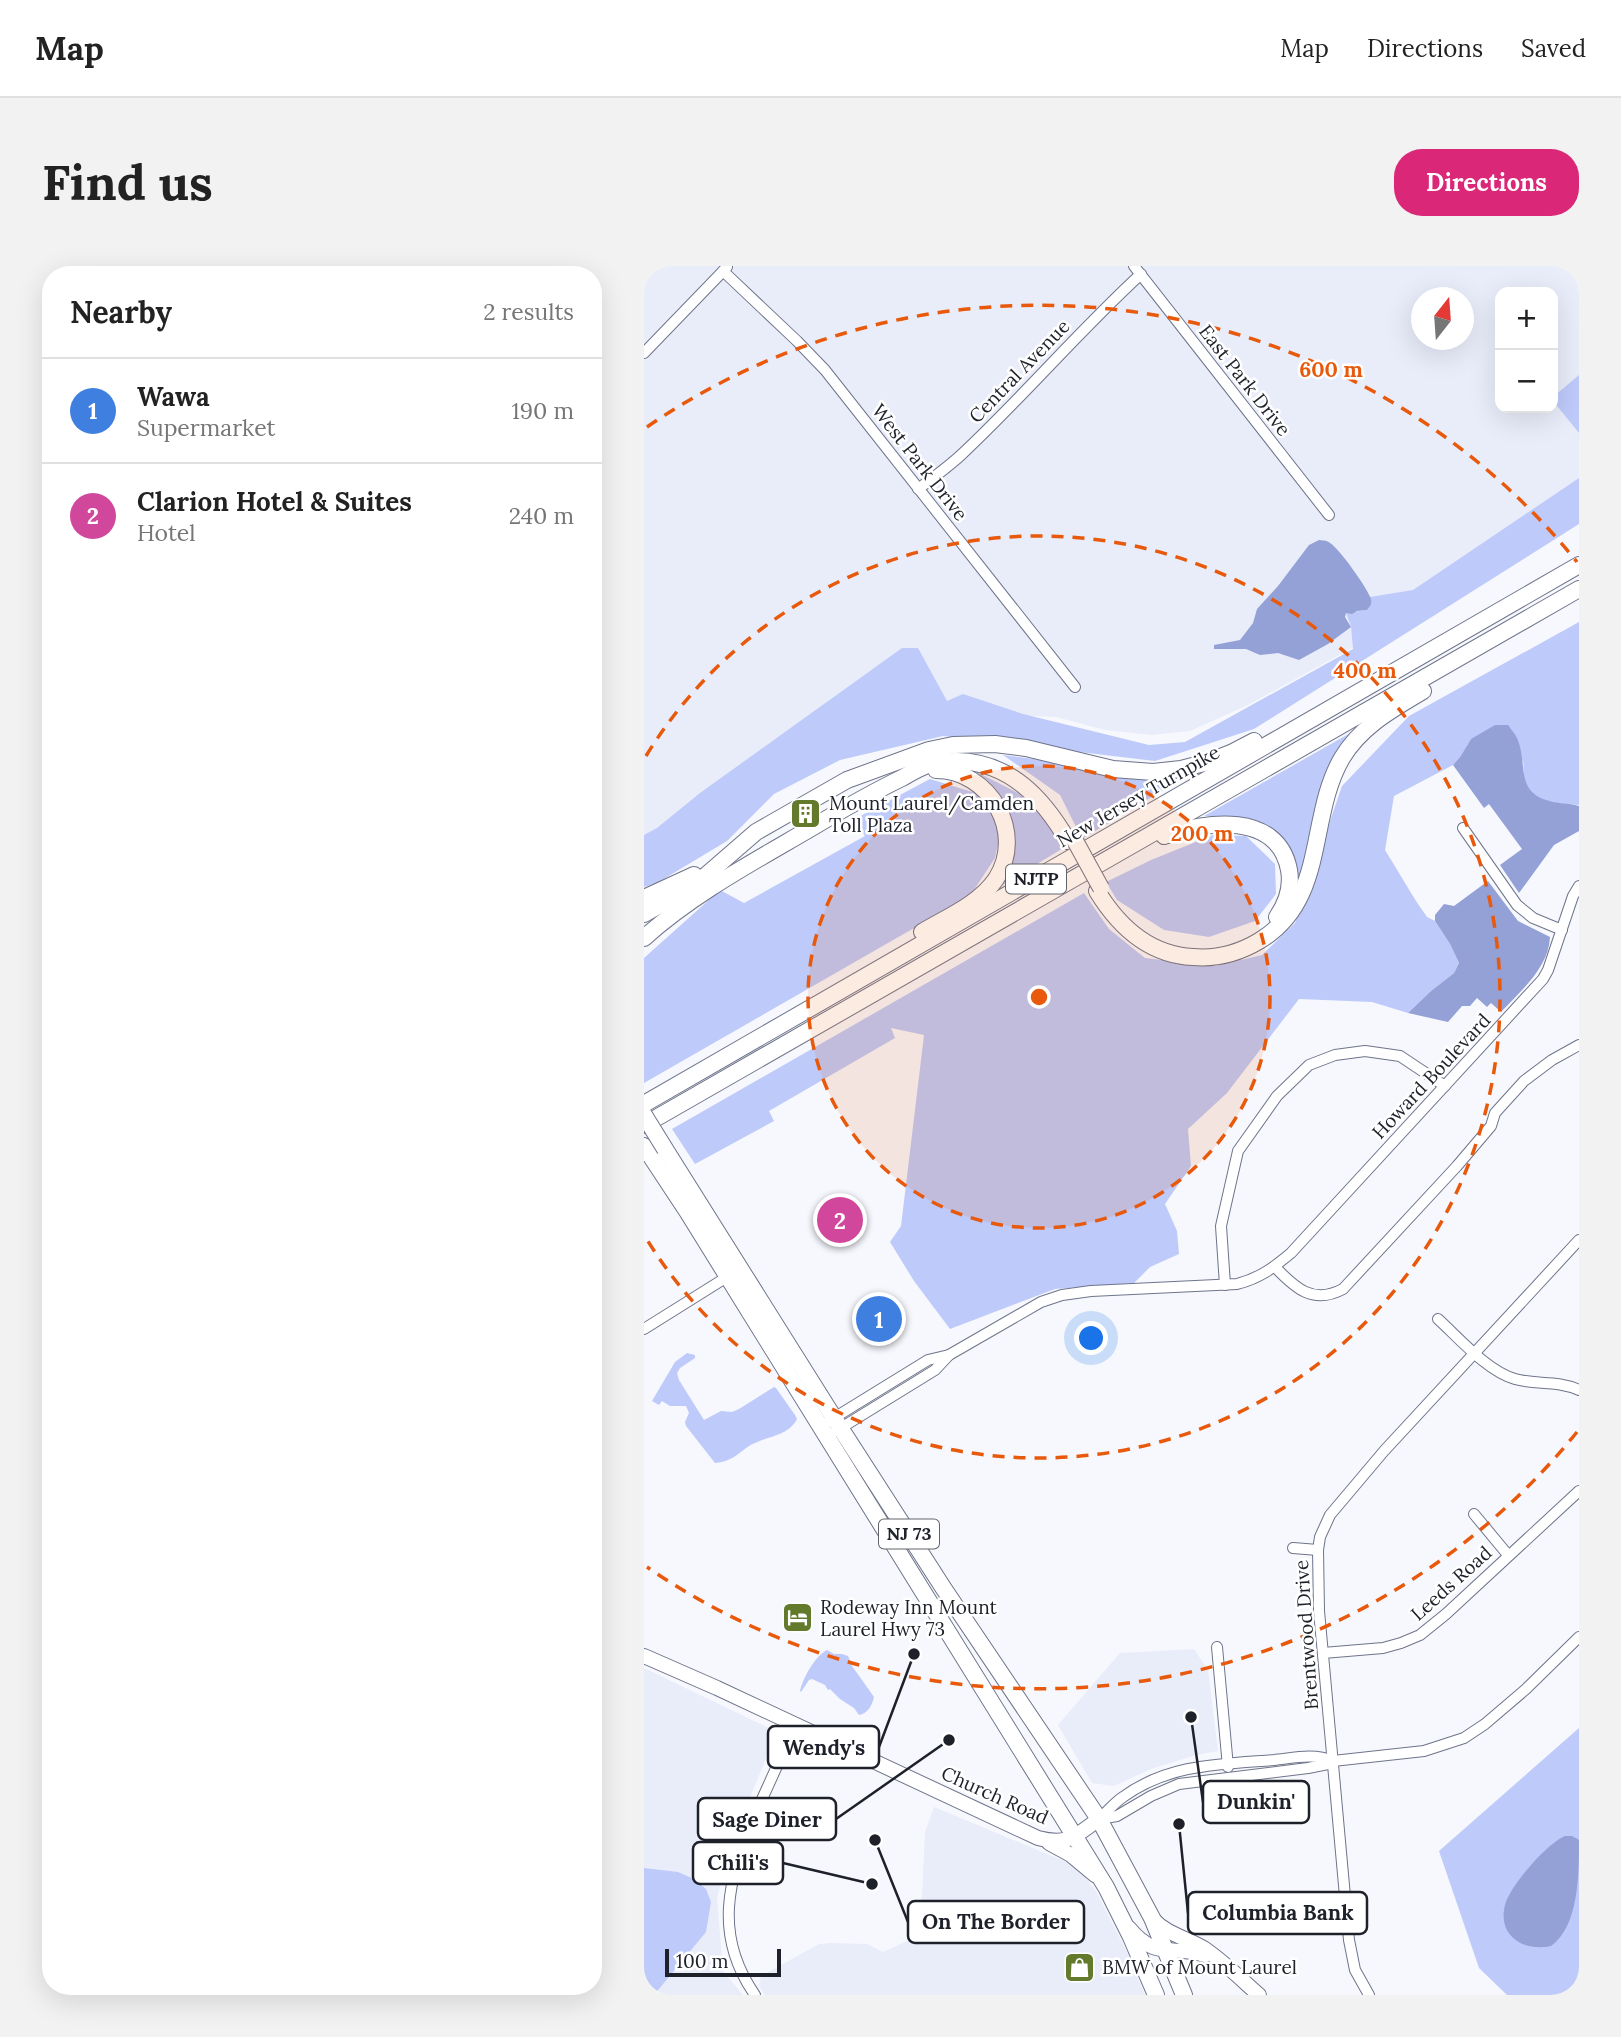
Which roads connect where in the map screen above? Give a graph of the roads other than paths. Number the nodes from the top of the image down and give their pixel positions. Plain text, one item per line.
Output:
1 (725, 269) edge
2 (1137, 270) edge
3 (644, 353) edge
4 (919, 489) junction
5 (1329, 514) dead end
6 (1579, 565) edge
7 (1540, 588) junction
8 (1579, 589) edge
9 (1579, 596) edge
10 (1075, 687) dead end
11 (892, 764) junction
12 (903, 777) junction
13 (1463, 828) dead end
14 (1070, 839) junction
15 (727, 858) junction
16 (734, 873) junction
17 (1579, 886) edge
18 (1099, 889) junction
19 (644, 898) edge
20 (1035, 902) junction
21 (644, 914) edge
22 (644, 922) edge
23 (1562, 930) junction
24 (644, 938) edge
25 (810, 1009) junction
26 (1579, 1045) edge
27 (1445, 1086) junction
28 (644, 1104) edge
29 (644, 1115) edge
30 (644, 1125) edge
31 (653, 1150) edge
32 (1579, 1240) edge
33 (1275, 1266) junction
34 (727, 1277) junction
35 (1225, 1284) junction
36 (1438, 1319) dead end
37 (644, 1329) edge
38 (1475, 1353) junction
39 (1579, 1390) edge
40 (830, 1428) junction
41 (1579, 1491) edge
42 (1474, 1514) dead end
43 (1293, 1548) dead end
44 (1318, 1550) junction
45 (1508, 1555) junction
46 (1579, 1637) edge
47 (1217, 1647) dead end
48 (1323, 1653) junction
49 (644, 1656) edge
50 (796, 1724) junction
51 (1333, 1761) junction
52 (1227, 1763) junction
53 (1229, 1777) junction
54 (1099, 1819) junction
55 (1074, 1836) junction
56 (1038, 1838) junction
57 (1106, 1887) junction
58 (1152, 1918) junction
59 (1124, 1921) junction
60 (1166, 1951) junction
61 (1223, 1963) junction
62 (755, 1995) edge
63 (1156, 1995) edge
64 (1184, 1995) edge
65 (1259, 1995) edge
66 (1369, 1995) edge

1 - 3 street
1 - 4 street, West Park Drive
2 - 4 street, Central Avenue
2 - 5 street, East Park Drive
4 - 10 street, West Park Drive
6 - 7 highway, New Jersey Turnpike / NJTP
7 - 11 highway
7 - 25 highway, New Jersey Turnpike / NJTP
8 - 20 highway, NJTP
9 - 18 highway
11 - 14 highway
11 - 15 highway
12 - 14 highway
12 - 16 highway
12 - 25 highway
13 - 23 street
14 - 18 highway
15 - 19 highway
15 - 21 highway
16 - 22 highway
16 - 24 highway
17 - 23 street, Howard Boulevard
18 - 20 highway
20 - 30 highway, NJTP
23 - 27 street, Howard Boulevard
25 - 28 highway, New Jersey Turnpike / NJTP
26 - 33 street
27 - 33 street, Howard Boulevard
27 - 35 street
29 - 31 highway, NJ 73, bridge
31 - 34 highway, NJ 73
31 - 40 highway, NJ 73
32 - 38 street, Brentwood Drive
33 - 35 street, Howard Boulevard
34 - 37 street
34 - 40 highway, NJ 73
35 - 40 street, Howard Boulevard
36 - 38 street
38 - 39 street
38 - 44 street, Brentwood Drive
40 - 54 highway, NJ 73
40 - 55 highway, NJ 73
41 - 45 street, Leeds Road
42 - 45 street
43 - 44 street
44 - 48 street, Brentwood Drive
45 - 48 street, Leeds Road
46 - 51 street
47 - 52 street
48 - 51 street, Brentwood Drive
49 - 50 main road, Church Road
50 - 56 main road, Church Road
50 - 62 street
51 - 52 street
51 - 53 street
51 - 66 street, Brentwood Drive
52 - 53 street
52 - 54 street
53 - 54 street
54 - 55 main road
54 - 58 highway, NJ 73
55 - 56 main road, Church Road
55 - 57 highway, NJ 73
56 - 57 main road
57 - 59 highway, NJ 73
58 - 60 highway, NJ 73
58 - 61 main road
59 - 60 main road
59 - 63 highway, NJ 73
60 - 61 main road
60 - 64 highway, NJ 73
61 - 65 main road

